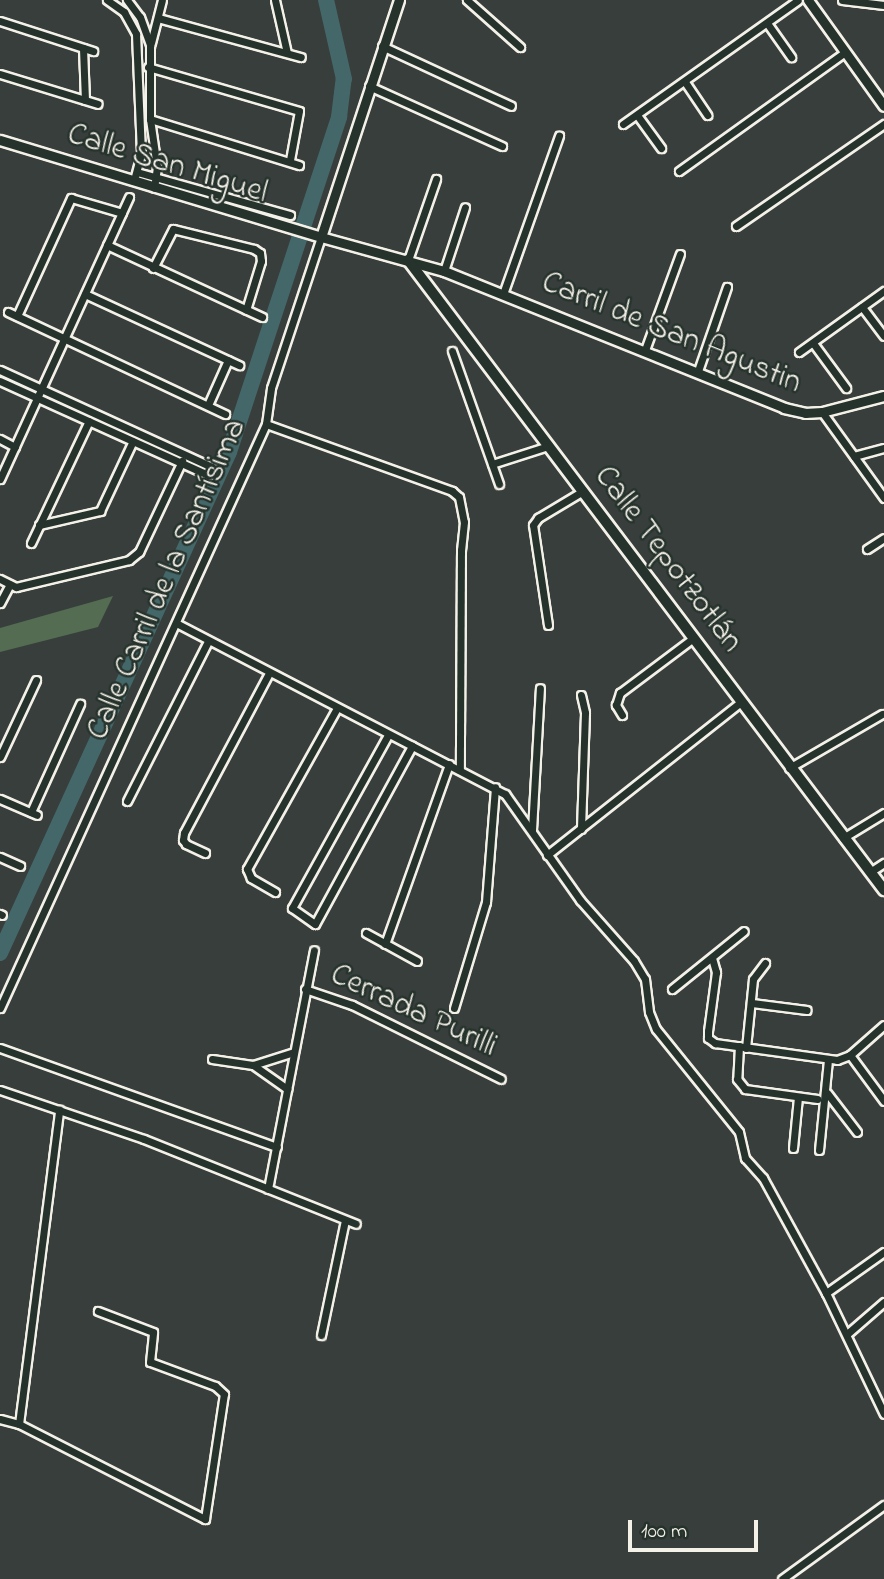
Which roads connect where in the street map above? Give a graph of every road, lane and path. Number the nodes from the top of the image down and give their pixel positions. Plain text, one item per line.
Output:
1 (107, 0) edge
2 (127, 0) edge
3 (162, 0) edge
4 (275, 0) edge
5 (399, 0) edge
6 (467, 0) edge
7 (798, 0) edge
8 (808, 0) edge
9 (842, 0) edge
10 (884, 5) edge
11 (158, 18) junction
12 (0, 21) edge
13 (767, 23) junction
14 (150, 45) junction
15 (382, 46) junction
16 (520, 47) dead end
17 (83, 48) junction
18 (93, 51) dead end
19 (845, 52) junction
20 (287, 53) junction
21 (301, 57) dead end
22 (792, 57) dead end
23 (148, 66) junction
24 (0, 74) edge
25 (685, 82) junction
26 (369, 86) junction
27 (85, 100) junction
28 (98, 104) dead end
29 (511, 106) dead end
30 (884, 106) edge
31 (638, 115) junction
32 (707, 115) dead end
33 (150, 120) junction
34 (623, 124) dead end
35 (884, 124) edge
36 (559, 136) dead end
37 (0, 140) edge
38 (502, 146) dead end
39 (661, 148) dead end
40 (290, 160) junction
41 (299, 165) dead end
42 (679, 171) dead end
43 (136, 177) junction
44 (436, 179) dead end
45 (155, 183) junction
46 (129, 197) dead end
47 (466, 206) dead end
48 (122, 213) junction
49 (290, 215) dead end
50 (736, 226) dead end
51 (321, 237) junction
52 (107, 245) junction
53 (680, 254) dead end
54 (408, 260) junction
55 (153, 268) junction
56 (444, 271) junction
57 (727, 286) dead end
58 (884, 291) edge
59 (85, 293) junction
60 (503, 294) junction
61 (862, 307) junction
62 (246, 310) junction
63 (8, 312) dead end
64 (17, 316) junction
65 (262, 317) dead end
66 (884, 336) edge
67 (65, 340) junction
68 (813, 343) junction
69 (646, 350) junction
70 (452, 351) dead end
71 (799, 352) dead end
72 (228, 360) junction
73 (239, 365) dead end
74 (0, 370) edge
75 (698, 372) junction
76 (0, 381) edge
77 (846, 388) dead end
78 (43, 389) junction
79 (884, 396) edge
80 (38, 398) junction
81 (208, 405) junction
82 (822, 412) junction
83 (225, 414) dead end
84 (89, 421) junction
85 (266, 424) junction
86 (0, 439) edge
87 (133, 441) junction
88 (548, 446) junction
89 (15, 447) junction
90 (884, 448) edge
91 (185, 455) junction
92 (854, 456) junction
93 (181, 463) junction
94 (492, 464) junction
95 (0, 479) edge
96 (499, 484) dead end
97 (583, 491) junction
98 (884, 498) edge
99 (39, 526) junction
100 (884, 538) edge
101 (31, 543) dead end
102 (867, 549) dead end
103 (0, 579) edge
104 (10, 584) junction
105 (0, 603) edge
106 (178, 624) junction
107 (548, 625) dead end
108 (692, 639) junction
109 (208, 641) junction
110 (269, 673) junction
111 (36, 680) dead end
112 (540, 688) dead end
113 (581, 695) dead end
114 (741, 702) junction
115 (80, 704) dead end
116 (337, 708) junction
117 (882, 714) dead end
118 (622, 715) dead end
119 (388, 735) junction
120 (412, 746) junction
121 (0, 757) edge
122 (449, 764) junction
123 (789, 768) junction
124 (460, 769) junction
125 (495, 788) junction
126 (0, 799) edge
127 (127, 801) dead end
128 (884, 813) edge
129 (581, 829) junction
130 (532, 831) junction
131 (843, 838) junction
132 (205, 853) dead end
133 (547, 855) junction
134 (0, 857) edge
135 (884, 863) edge
136 (20, 866) dead end
137 (870, 872) junction
138 (884, 890) edge
139 (275, 892) dead end
140 (744, 931) dead end
141 (366, 933) dead end
142 (385, 944) junction
143 (314, 950) dead end
144 (712, 958) junction
145 (417, 961) dead end
146 (765, 962) dead end
147 (305, 989) junction
148 (672, 989) dead end
149 (752, 1003) junction
150 (454, 1008) dead end
151 (0, 1009) edge
152 (807, 1010) dead end
153 (883, 1030) edge
154 (742, 1047) junction
155 (0, 1048) edge
156 (294, 1052) junction
157 (850, 1055) junction
158 (212, 1059) dead end
159 (828, 1060) junction
160 (253, 1065) junction
161 (501, 1079) dead end
162 (288, 1089) junction
163 (0, 1090) edge
164 (827, 1093) junction
165 (798, 1097) junction
166 (817, 1099) dead end
167 (884, 1101) edge
168 (59, 1111) junction
169 (857, 1132) dead end
170 (276, 1147) junction
171 (793, 1148) dead end
172 (819, 1150) dead end
173 (268, 1189) junction
174 (345, 1220) junction
175 (356, 1224) dead end
176 (884, 1252) edge
177 (826, 1293) junction
178 (884, 1302) edge
179 (98, 1311) dead end
180 (321, 1335) dead end
181 (847, 1335) junction
182 (884, 1414) edge
183 (0, 1419) edge
184 (19, 1424) junction
185 (884, 1505) edge
186 (782, 1579) edge

1 - 43 street
2 - 14 street
3 - 11 street
4 - 20 street
5 - 15 street, Calle Carril de la Santísima
6 - 16 street
7 - 13 street
8 - 19 street
9 - 10 street
11 - 14 street
11 - 20 street
12 - 17 street
13 - 22 street
13 - 25 street
14 - 23 street
15 - 26 street, Calle Carril de la Santísima
15 - 29 street
17 - 18 street
17 - 27 street
19 - 30 street
19 - 42 street
20 - 21 street
23 - 33 street
23 - 40 street
24 - 27 street
25 - 31 street
25 - 32 street
26 - 38 street
26 - 51 street, Calle Carril de la Santísima
27 - 28 street
31 - 34 street
31 - 39 street
33 - 40 street
33 - 45 street
35 - 50 street
36 - 60 street
37 - 43 street, Calle San Miguel
40 - 41 street
43 - 45 street, Calle San Miguel
44 - 54 street
45 - 49 street
45 - 51 street, Calle San Miguel
46 - 48 street
47 - 56 street
48 - 52 street
48 - 64 street
51 - 54 street, Calle San Miguel
51 - 85 street, Calle Carril de la Santísima
52 - 55 street
52 - 59 street
53 - 69 street
54 - 56 street, Carril de San Agustin
54 - 88 main road, Calle Tepotzotlán
55 - 62 street
55 - 62 street
56 - 60 street, Carril de San Agustin
57 - 75 street
58 - 61 street
59 - 67 street
59 - 72 street
60 - 69 street, Carril de San Agustin
61 - 66 street
61 - 68 street
62 - 65 street
63 - 64 street
64 - 67 street
67 - 78 street
67 - 81 street
68 - 71 street
68 - 77 street
69 - 75 street, Carril de San Agustin
70 - 94 street
72 - 73 street
72 - 81 street
74 - 78 street
75 - 82 street, Carril de San Agustin
76 - 80 street
78 - 80 street
78 - 91 street
79 - 82 street, Carril de San Agustin
80 - 84 street
80 - 89 street
81 - 83 street
82 - 92 street
84 - 87 street
84 - 99 street
85 - 106 street, Calle Carril de la Santísima
85 - 124 street
86 - 89 street
87 - 93 street
87 - 99 street
88 - 94 street
88 - 97 main road, Calle Tepotzotlán
89 - 95 street
90 - 92 street
91 - 93 street
91 - 93 street
92 - 98 street
93 - 104 street
94 - 96 street
97 - 107 street
97 - 108 main road, Calle Tepotzotlán
99 - 101 street
100 - 102 street
103 - 104 street
104 - 105 street
106 - 109 street
106 - 151 street, Calle Carril de la Santísima
108 - 114 main road, Calle Tepotzotlán
108 - 118 street
109 - 110 street
109 - 127 street
110 - 116 street
110 - 132 street
111 - 121 street
112 - 130 street
113 - 129 street
114 - 123 main road, Calle Tepotzotlán
114 - 129 street
115 - 126 street
116 - 119 street
116 - 139 street
117 - 123 street
119 - 120 street
119 - 120 street
120 - 122 street
122 - 124 street
122 - 142 street
123 - 131 main road, Calle Tepotzotlán
124 - 125 street
125 - 130 street
125 - 150 street
128 - 131 street
129 - 133 street
130 - 133 street
131 - 137 main road, Calle Tepotzotlán
133 - 177 street
134 - 136 street
135 - 137 street
137 - 138 main road, Calle Tepotzotlán
140 - 144 street
141 - 142 street
142 - 145 street
143 - 147 street
144 - 148 street
144 - 154 street
146 - 149 street
147 - 156 street
147 - 161 street, Cerrada Purilli
149 - 152 street
149 - 154 street
153 - 157 street
154 - 159 street
154 - 165 street
155 - 170 street
156 - 160 street
156 - 162 street
157 - 159 street
157 - 167 street
158 - 160 street
159 - 164 street
160 - 162 street
162 - 170 street
163 - 168 street
164 - 169 street
164 - 172 street
165 - 166 street
165 - 171 street
168 - 173 street
168 - 184 street
170 - 173 street
173 - 174 street
174 - 175 street
174 - 180 street
176 - 177 street
177 - 181 street
178 - 181 street
179 - 184 street
181 - 182 street
183 - 184 street
185 - 186 street

